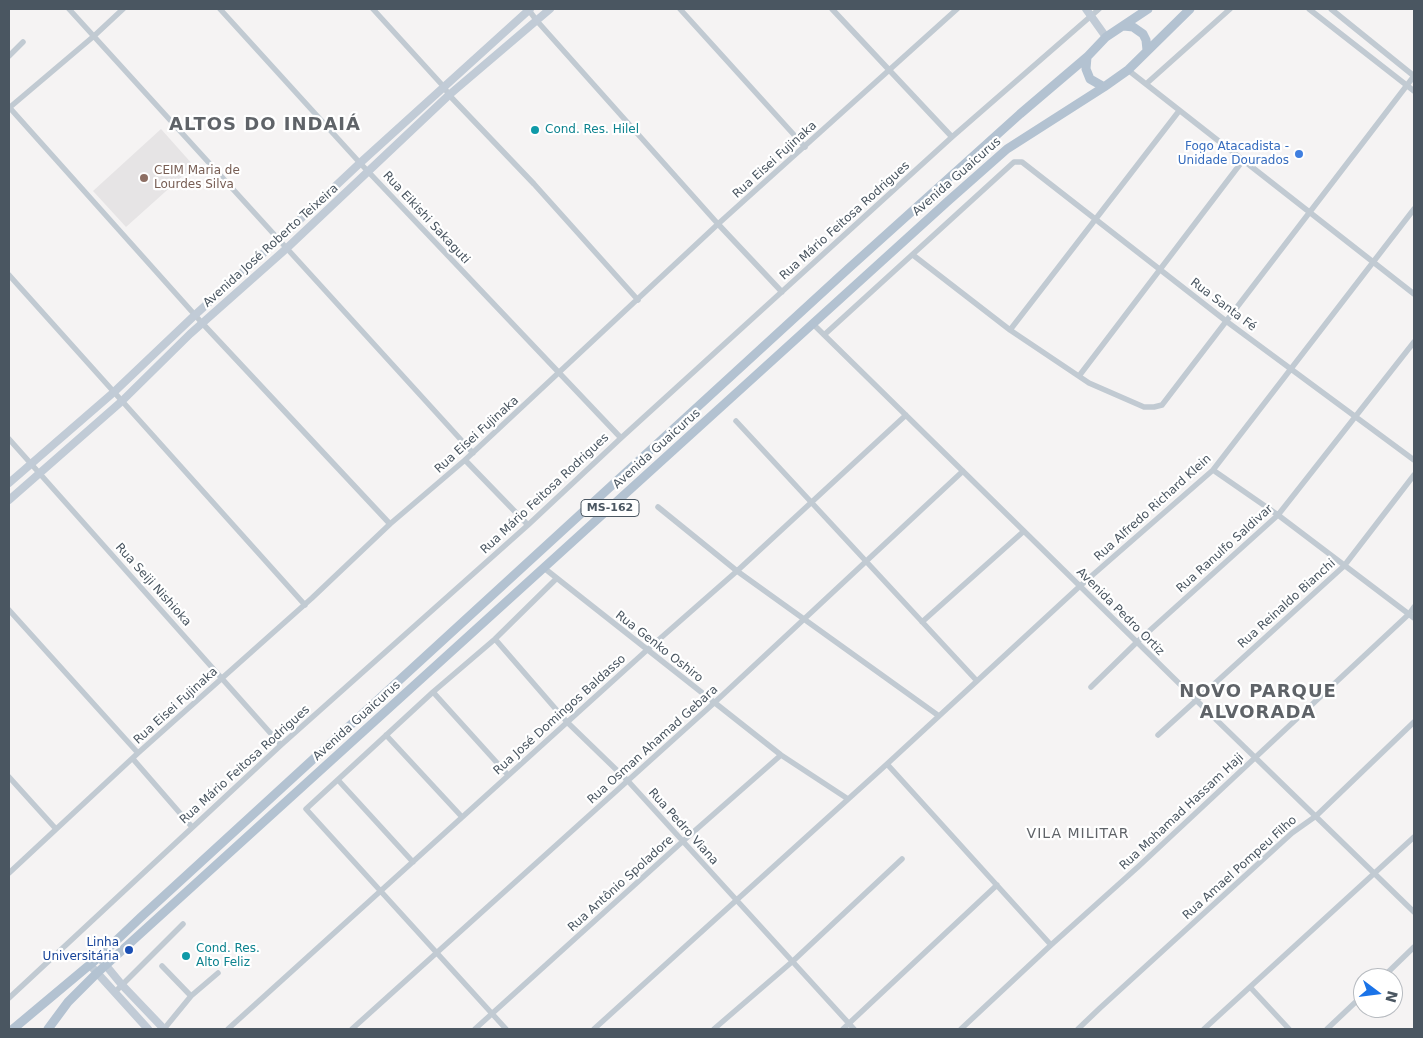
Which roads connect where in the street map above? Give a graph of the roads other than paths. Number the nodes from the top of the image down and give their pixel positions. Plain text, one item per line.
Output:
1 (70, 9) edge
2 (123, 9) edge
3 (220, 9) edge
4 (373, 9) edge
5 (529, 9) edge
6 (550, 9) edge
7 (680, 9) edge
8 (832, 9) edge
9 (957, 9) edge
10 (1086, 9) edge
11 (1100, 9) edge
12 (1148, 9) edge
13 (1190, 9) edge
14 (1230, 9) edge
15 (1309, 9) edge
16 (1331, 9) edge
17 (1091, 16) junction
18 (537, 21) junction
19 (1124, 26) junction
20 (94, 36) junction
21 (1106, 37) junction
22 (23, 42) dead end
23 (1147, 50) junction
24 (9, 56) edge
25 (1087, 57) junction
26 (889, 70) junction
27 (1128, 70) junction
28 (1414, 76) edge
29 (1146, 84) junction
30 (1406, 85) junction
31 (444, 87) junction
32 (1104, 87) junction
33 (1414, 91) edge
34 (449, 95) junction
35 (9, 107) edge
36 (1179, 110) junction
37 (952, 137) junction
38 (805, 147) junction
39 (1244, 159) junction
40 (360, 163) junction
41 (369, 171) junction
42 (1414, 209) edge
43 (1308, 212) junction
44 (1096, 219) junction
45 (718, 224) junction
46 (278, 240) junction
47 (287, 248) junction
48 (913, 254) junction
49 (1373, 262) junction
50 (1160, 270) junction
51 (9, 275) edge
52 (782, 292) junction
53 (1414, 294) edge
54 (638, 300) junction
55 (196, 314) junction
56 (1226, 321) junction
57 (203, 324) junction
58 (813, 324) junction
59 (1010, 330) junction
60 (824, 335) junction
61 (1414, 342) edge
62 (1291, 369) junction
63 (558, 374) junction
64 (1079, 376) junction
65 (114, 392) junction
66 (122, 401) junction
67 (906, 416) junction
68 (1357, 417) junction
69 (736, 421) dead end
70 (621, 438) junction
71 (9, 439) edge
72 (473, 453) junction
73 (465, 460) junction
74 (1414, 460) edge
75 (31, 462) junction
76 (1213, 470) junction
77 (963, 471) junction
78 (39, 472) junction
79 (1414, 475) edge
80 (9, 483) edge
81 (9, 500) edge
82 (811, 504) junction
83 (658, 507) dead end
84 (1278, 515) junction
85 (390, 524) junction
86 (528, 525) junction
87 (1024, 531) junction
88 (866, 562) junction
89 (1344, 566) junction
90 (544, 568) junction
91 (737, 571) junction
92 (556, 579) junction
93 (1080, 586) junction
94 (305, 605) junction
95 (1414, 607) edge
96 (9, 610) edge
97 (1412, 616) edge
98 (804, 620) junction
99 (922, 622) junction
100 (495, 639) junction
101 (1137, 642) junction
102 (647, 650) junction
103 (223, 678) junction
104 (977, 681) junction
105 (1091, 687) dead end
106 (433, 692) junction
107 (1196, 700) junction
108 (714, 704) junction
109 (939, 716) junction
110 (567, 722) junction
111 (1414, 722) edge
112 (386, 735) junction
113 (1158, 735) dead end
114 (281, 745) junction
115 (138, 753) junction
116 (781, 755) junction
117 (1255, 758) junction
118 (133, 759) junction
119 (887, 764) junction
120 (508, 775) junction
121 (9, 777) edge
122 (338, 780) junction
123 (628, 781) junction
124 (848, 799) junction
125 (1316, 816) junction
126 (462, 817) junction
127 (192, 827) junction
128 (56, 829) junction
129 (1414, 837) edge
130 (682, 842) junction
131 (902, 859) dead end
132 (413, 862) junction
133 (9, 873) edge
134 (1374, 874) junction
135 (997, 885) junction
136 (381, 890) junction
137 (736, 901) junction
138 (1414, 912) edge
139 (183, 924) dead end
140 (1051, 945) junction
141 (1414, 947) edge
142 (438, 953) junction
143 (99, 957) junction
144 (793, 961) junction
145 (90, 965) junction
146 (106, 966) junction
147 (162, 966) dead end
148 (1392, 968) edge
149 (97, 973) junction
150 (218, 973) dead end
151 (122, 985) junction
152 (1250, 987) junction
153 (114, 992) junction
154 (191, 996) junction
155 (9, 998) edge
156 (1353, 1005) edge
157 (492, 1014) junction
158 (849, 1024) junction
159 (13, 1029) edge
160 (48, 1029) edge
161 (148, 1029) edge
162 (164, 1029) edge
163 (228, 1029) edge
164 (352, 1029) edge
165 (475, 1029) edge
166 (506, 1029) edge
167 (594, 1029) edge
168 (714, 1029) edge
169 (843, 1029) edge
170 (854, 1029) edge
171 (960, 1029) edge
172 (1078, 1029) edge
173 (1204, 1029) edge
174 (1288, 1029) edge
175 (1327, 1029) edge

1 - 20 street
2 - 20 street
3 - 40 street, Rua Eikishi Sakaguti
4 - 31 street
5 - 18 street
5 - 31 street, Avenida José Roberto Teixeira
6 - 18 street, Avenida José Roberto Teixeira
7 - 38 street
8 - 26 street
9 - 26 street, Rua Eisei Fujinaka
10 - 17 street
11 - 17 street, Rua Mário Feitosa Rodrigues
12 - 19 main road, Avenida Guaicurus / MS-162
13 - 23 main road, Avenida Guaicurus / MS-162
14 - 29 street
15 - 30 street
16 - 28 street
17 - 21 street
17 - 37 street, Rua Mário Feitosa Rodrigues
18 - 34 street, Avenida José Roberto Teixeira
18 - 45 street
19 - 21 main road, Avenida Guaicurus / MS-162
19 - 23 main road
20 - 35 street
20 - 46 street
21 - 25 main road, Avenida Guaicurus / MS-162
22 - 24 street
23 - 27 main road, Avenida Guaicurus / MS-162
25 - 32 main road
25 - 143 main road, Avenida Guaicurus / MS-162
26 - 37 street
26 - 38 street, Rua Eisei Fujinaka
27 - 29 street
27 - 32 main road, Avenida Guaicurus / MS-162
28 - 30 street
29 - 36 street
30 - 33 street
30 - 43 street
31 - 34 street
31 - 40 street, Avenida José Roberto Teixeira
32 - 58 main road, Avenida Guaicurus / MS-162
34 - 41 street, Avenida José Roberto Teixeira
34 - 54 street
35 - 55 street
36 - 39 street
36 - 44 street
37 - 52 street, Rua Mário Feitosa Rodrigues
38 - 45 street, Rua Eisei Fujinaka
39 - 43 street
39 - 50 street
40 - 41 street, Rua Eikishi Sakaguti
40 - 46 street, Avenida José Roberto Teixeira
41 - 47 street, Avenida José Roberto Teixeira
41 - 63 street, Rua Eikishi Sakaguti
42 - 49 street, Rua Alfredo Richard Klein
43 - 49 street
43 - 56 street
44 - 48 street, Rua Santa Fé
44 - 50 street, Rua Santa Fé
44 - 59 street
45 - 52 street
45 - 54 street, Rua Eisei Fujinaka
46 - 47 street
46 - 55 street, Avenida José Roberto Teixeira
47 - 57 street, Avenida José Roberto Teixeira
47 - 72 street
48 - 59 street
48 - 60 street
49 - 53 street
49 - 62 street, Rua Alfredo Richard Klein
50 - 56 street, Rua Santa Fé
50 - 64 street
51 - 65 street
52 - 70 street, Rua Mário Feitosa Rodrigues
54 - 63 street, Rua Eisei Fujinaka
55 - 57 street
55 - 65 street, Avenida José Roberto Teixeira
56 - 62 street, Rua Santa Fé
56 - 64 street
57 - 66 street, Avenida José Roberto Teixeira
57 - 85 street
58 - 60 street, Avenida Pedro Ortiz
58 - 90 main road, Avenida Guaicurus / MS-162
59 - 64 street
60 - 67 street, Avenida Pedro Ortiz
61 - 68 street, Rua Ranulfo Saldivar
62 - 68 street, Rua Santa Fé
62 - 76 street, Rua Alfredo Richard Klein
63 - 70 street, Rua Eikishi Sakaguti
63 - 72 street, Rua Eisei Fujinaka
65 - 66 street
65 - 75 street, Avenida José Roberto Teixeira
66 - 78 street, Avenida José Roberto Teixeira
66 - 94 street
67 - 77 street, Avenida Pedro Ortiz
67 - 82 street, Rua José Domingos Baldasso
68 - 74 street, Rua Santa Fé
68 - 84 street, Rua Ranulfo Saldivar
69 - 82 street
70 - 86 street, Rua Mário Feitosa Rodrigues
71 - 75 street, Rua Seiji Nishioka
72 - 73 street, Rua Eisei Fujinaka
73 - 85 street, Rua Eisei Fujinaka
73 - 86 street
75 - 78 street, Rua Seiji Nishioka
75 - 80 street, Avenida José Roberto Teixeira
76 - 84 street
76 - 93 street, Rua Alfredo Richard Klein
77 - 87 street, Avenida Pedro Ortiz
77 - 88 street, Rua Osman Ahamad Gebara
78 - 81 street, Avenida José Roberto Teixeira
78 - 103 street, Rua Seiji Nishioka
79 - 89 street, Rua Reinaldo Bianchi
82 - 88 street
82 - 91 street, Rua José Domingos Baldasso
83 - 91 street
84 - 89 street
84 - 101 street, Rua Ranulfo Saldivar
85 - 94 street, Rua Eisei Fujinaka
86 - 114 street, Rua Mário Feitosa Rodrigues
87 - 93 street, Avenida Pedro Ortiz
87 - 99 street
88 - 98 street, Rua Osman Ahamad Gebara
88 - 99 street
89 - 97 street
89 - 107 street, Rua Reinaldo Bianchi
90 - 92 street, Rua Genko Oshiro
90 - 146 main road, Avenida Guaicurus / MS-162
91 - 98 street
91 - 102 street, Rua José Domingos Baldasso
92 - 100 street
92 - 102 street, Rua Genko Oshiro
93 - 101 street, Avenida Pedro Ortiz
93 - 104 street, Rua Alfredo Richard Klein
94 - 103 street, Rua Eisei Fujinaka
95 - 97 street, Rua Mohamad Hassam Haji
96 - 115 street
97 - 117 street, Rua Mohamad Hassam Haji
98 - 108 street, Rua Osman Ahamad Gebara
98 - 109 street
99 - 104 street
100 - 106 street
100 - 110 street, Rua Pedro Viana
101 - 105 street, Rua Ranulfo Saldivar
101 - 107 street, Avenida Pedro Ortiz
102 - 108 street, Rua Genko Oshiro
102 - 110 street, Rua José Domingos Baldasso
103 - 114 street, Rua Seiji Nishioka
103 - 115 street, Rua Eisei Fujinaka
104 - 109 street, Rua Alfredo Richard Klein
106 - 112 street
106 - 120 street
107 - 113 street, Rua Reinaldo Bianchi
107 - 117 street, Avenida Pedro Ortiz
108 - 116 street, Rua Genko Oshiro
108 - 123 street, Rua Osman Ahamad Gebara
109 - 119 street, Rua Alfredo Richard Klein
110 - 120 street, Rua José Domingos Baldasso
110 - 123 street, Rua Pedro Viana
111 - 125 street, Rua Amael Pompeu Filho
112 - 122 street
112 - 126 street
114 - 127 street, Rua Mário Feitosa Rodrigues
115 - 118 street, Rua Eisei Fujinaka
116 - 124 street, Rua Genko Oshiro
116 - 130 street, Rua Antônio Spoladore
117 - 125 street, Avenida Pedro Ortiz
117 - 140 street, Rua Mohamad Hassam Haji
118 - 127 street
118 - 128 street, Rua Eisei Fujinaka
119 - 124 street, Rua Alfredo Richard Klein
119 - 135 street
120 - 126 street, Rua José Domingos Baldasso
121 - 128 street
122 - 132 street
122 - 136 street
123 - 130 street, Rua Pedro Viana
123 - 142 street, Rua Osman Ahamad Gebara
124 - 137 street, Rua Alfredo Richard Klein
125 - 134 street, Avenida Pedro Ortiz
125 - 172 street, Rua Amael Pompeu Filho
126 - 132 street, Rua José Domingos Baldasso
127 - 155 street, Rua Mário Feitosa Rodrigues
128 - 133 street, Rua Eisei Fujinaka
129 - 134 street
130 - 137 street, Rua Pedro Viana
130 - 157 street, Rua Antônio Spoladore
131 - 144 street
132 - 136 street, Rua José Domingos Baldasso
134 - 138 street, Avenida Pedro Ortiz
134 - 152 street
135 - 140 street
135 - 158 street
136 - 142 street
136 - 163 street, Rua José Domingos Baldasso
137 - 144 street, Rua Pedro Viana
137 - 167 street
139 - 151 street
140 - 171 street, Rua Mohamad Hassam Haji
141 - 148 street
142 - 157 street
142 - 164 street, Rua Osman Ahamad Gebara
143 - 145 main road, Avenida Guaicurus / MS-162
143 - 146 street
144 - 158 street, Rua Pedro Viana
144 - 168 street
145 - 149 street
145 - 159 main road, Avenida Guaicurus / MS-162
146 - 149 main road, Avenida Guaicurus / MS-162
146 - 151 street
147 - 154 street
149 - 153 street
149 - 160 main road, Avenida Guaicurus / MS-162
150 - 154 street
151 - 153 street
151 - 162 street
152 - 173 street
152 - 174 street
153 - 161 street
154 - 162 street
156 - 175 street
157 - 165 street, Rua Antônio Spoladore
157 - 166 street
158 - 169 street
158 - 170 street, Rua Pedro Viana

